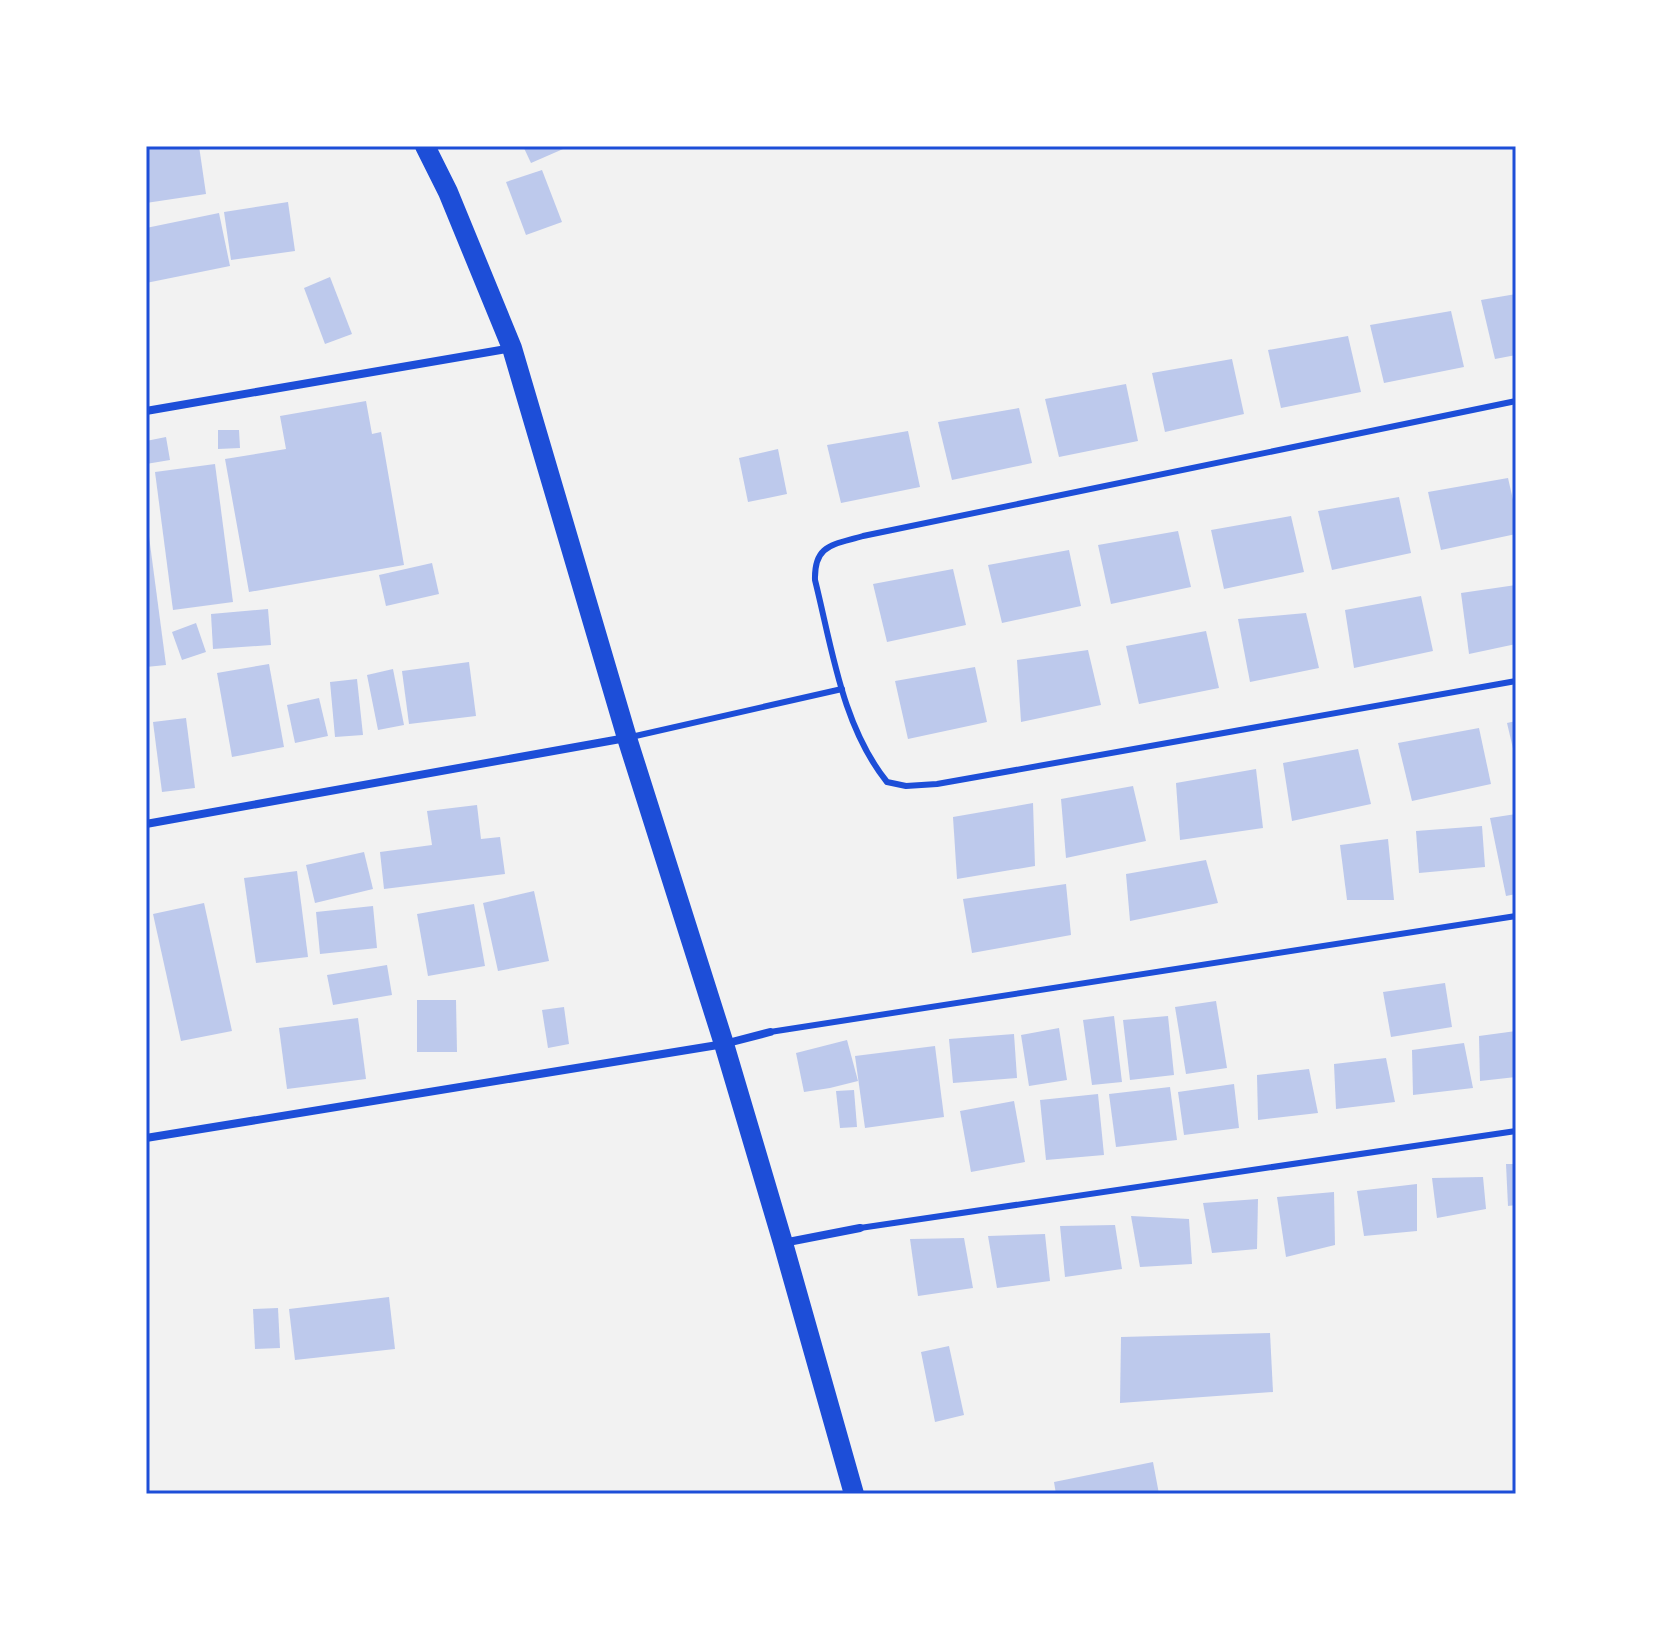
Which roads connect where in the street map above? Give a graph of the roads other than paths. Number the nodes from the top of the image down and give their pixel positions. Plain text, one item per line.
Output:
1 (425, 146) edge
2 (512, 348) junction
3 (1516, 401) edge
4 (146, 411) edge
5 (1516, 681) edge
6 (842, 689) junction
7 (627, 738) junction
8 (146, 824) edge
9 (1516, 916) edge
10 (770, 1032) joint
11 (724, 1044) junction
12 (1516, 1131) edge
13 (146, 1138) edge
14 (860, 1228) joint
15 (783, 1243) junction
16 (854, 1494) edge

1 - 2 main road
2 - 4 street
2 - 7 main road
3 - 6 lane
5 - 6 lane
6 - 7 lane
7 - 8 street
7 - 11 main road
9 - 10 lane
10 - 11 street
11 - 13 street
11 - 15 main road
12 - 14 lane
14 - 15 street
15 - 16 main road

